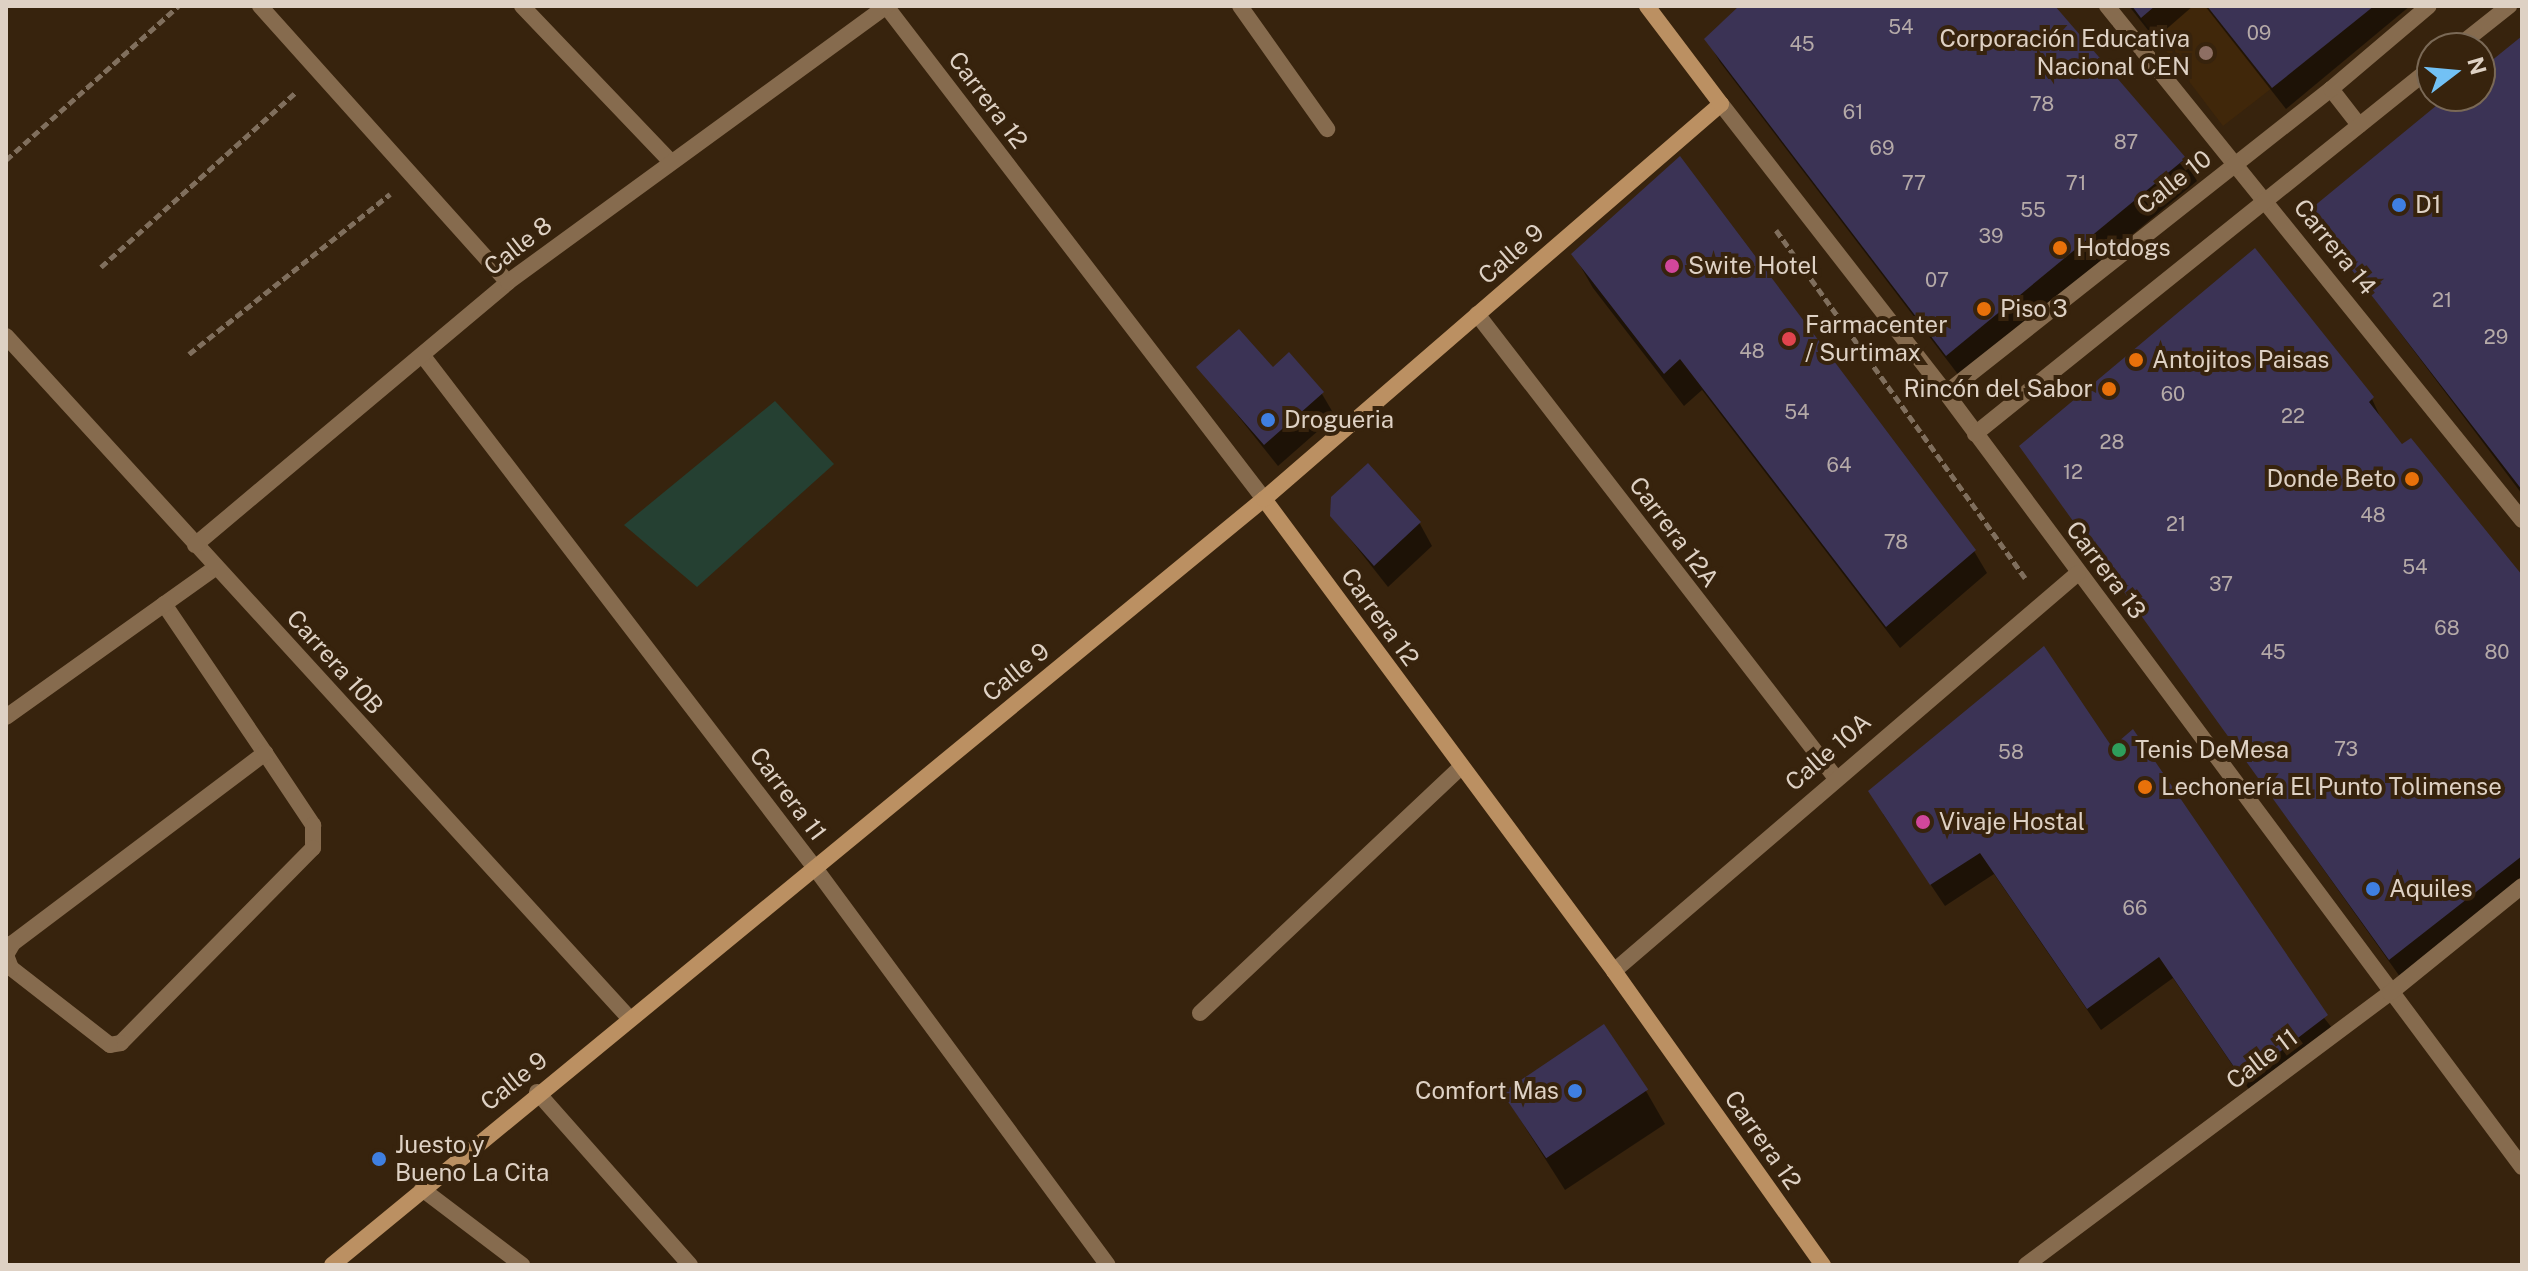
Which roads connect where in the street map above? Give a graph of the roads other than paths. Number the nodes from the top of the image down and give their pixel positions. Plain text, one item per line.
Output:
1 (260, 6) edge
2 (522, 6) edge
3 (886, 6) edge
4 (1240, 6) edge
5 (1647, 6) edge
6 (2107, 6) edge
7 (2429, 6) edge
8 (2509, 6) edge
9 (2476, 32) edge
10 (2416, 80) edge
11 (2331, 89) junction
12 (1721, 104) junction
13 (2359, 125) junction
14 (1327, 129) dead end
15 (669, 160) junction
16 (2233, 166) junction
17 (2266, 200) junction
18 (508, 282) junction
19 (1477, 314) junction
20 (6, 336) edge
21 (423, 356) junction
22 (1946, 393) junction
23 (1975, 434) junction
24 (1264, 499) junction
25 (2522, 520) edge
26 (195, 545) junction
27 (216, 567) junction
28 (2078, 573) junction
29 (164, 604) junction
30 (6, 717) edge
31 (265, 753) junction
32 (1461, 767) junction
33 (1835, 777) junction
34 (815, 868) junction
35 (2522, 886) edge
36 (1614, 971) junction
37 (2390, 993) junction
38 (1200, 1013) dead end
39 (630, 1019) junction
40 (537, 1092) junction
41 (2522, 1167) edge
42 (422, 1189) junction
43 (332, 1265) edge
44 (522, 1265) edge
45 (690, 1265) edge
46 (1108, 1265) edge
47 (1823, 1265) edge
48 (2026, 1265) edge

1 - 18 street
2 - 15 street
3 - 15 street, Calle 8
3 - 24 street, Carrera 12
4 - 14 street
5 - 12 main road, Carrera 13
6 - 16 street, Carrera 14
7 - 11 street, Calle 10
8 - 9 street
10 - 13 street
11 - 13 street
11 - 16 street, Calle 10
12 - 19 main road, Calle 9
12 - 22 street, Carrera 13
13 - 17 street
15 - 18 street, Calle 8
16 - 17 street, Carrera 14
16 - 22 street, Calle 10
17 - 23 street
17 - 25 street, Carrera 14
18 - 21 street, Calle 8
19 - 24 main road, Calle 9
19 - 33 street, Carrera 12A
20 - 26 street, Carrera 10B
21 - 26 street, Calle 8
21 - 34 street, Carrera 11
22 - 23 street, Carrera 13
23 - 28 street, Carrera 13
24 - 32 main road, Carrera 12
24 - 34 main road, Calle 9
26 - 27 street, Carrera 10B
27 - 29 street
27 - 39 street, Carrera 10B
28 - 33 street, Calle 10A
28 - 37 street, Carrera 13
29 - 30 street
29 - 31 street
31 - 31 street
32 - 36 main road, Carrera 12
32 - 38 street
33 - 36 street, Calle 10A
34 - 39 main road, Calle 9
34 - 46 street, Carrera 11
35 - 37 street, Calle 11
36 - 47 main road, Carrera 12
37 - 41 street, Carrera 13
37 - 48 street, Calle 11
39 - 40 main road, Calle 9
40 - 42 main road, Calle 9
40 - 45 street
42 - 43 main road, Calle 9
42 - 44 street

